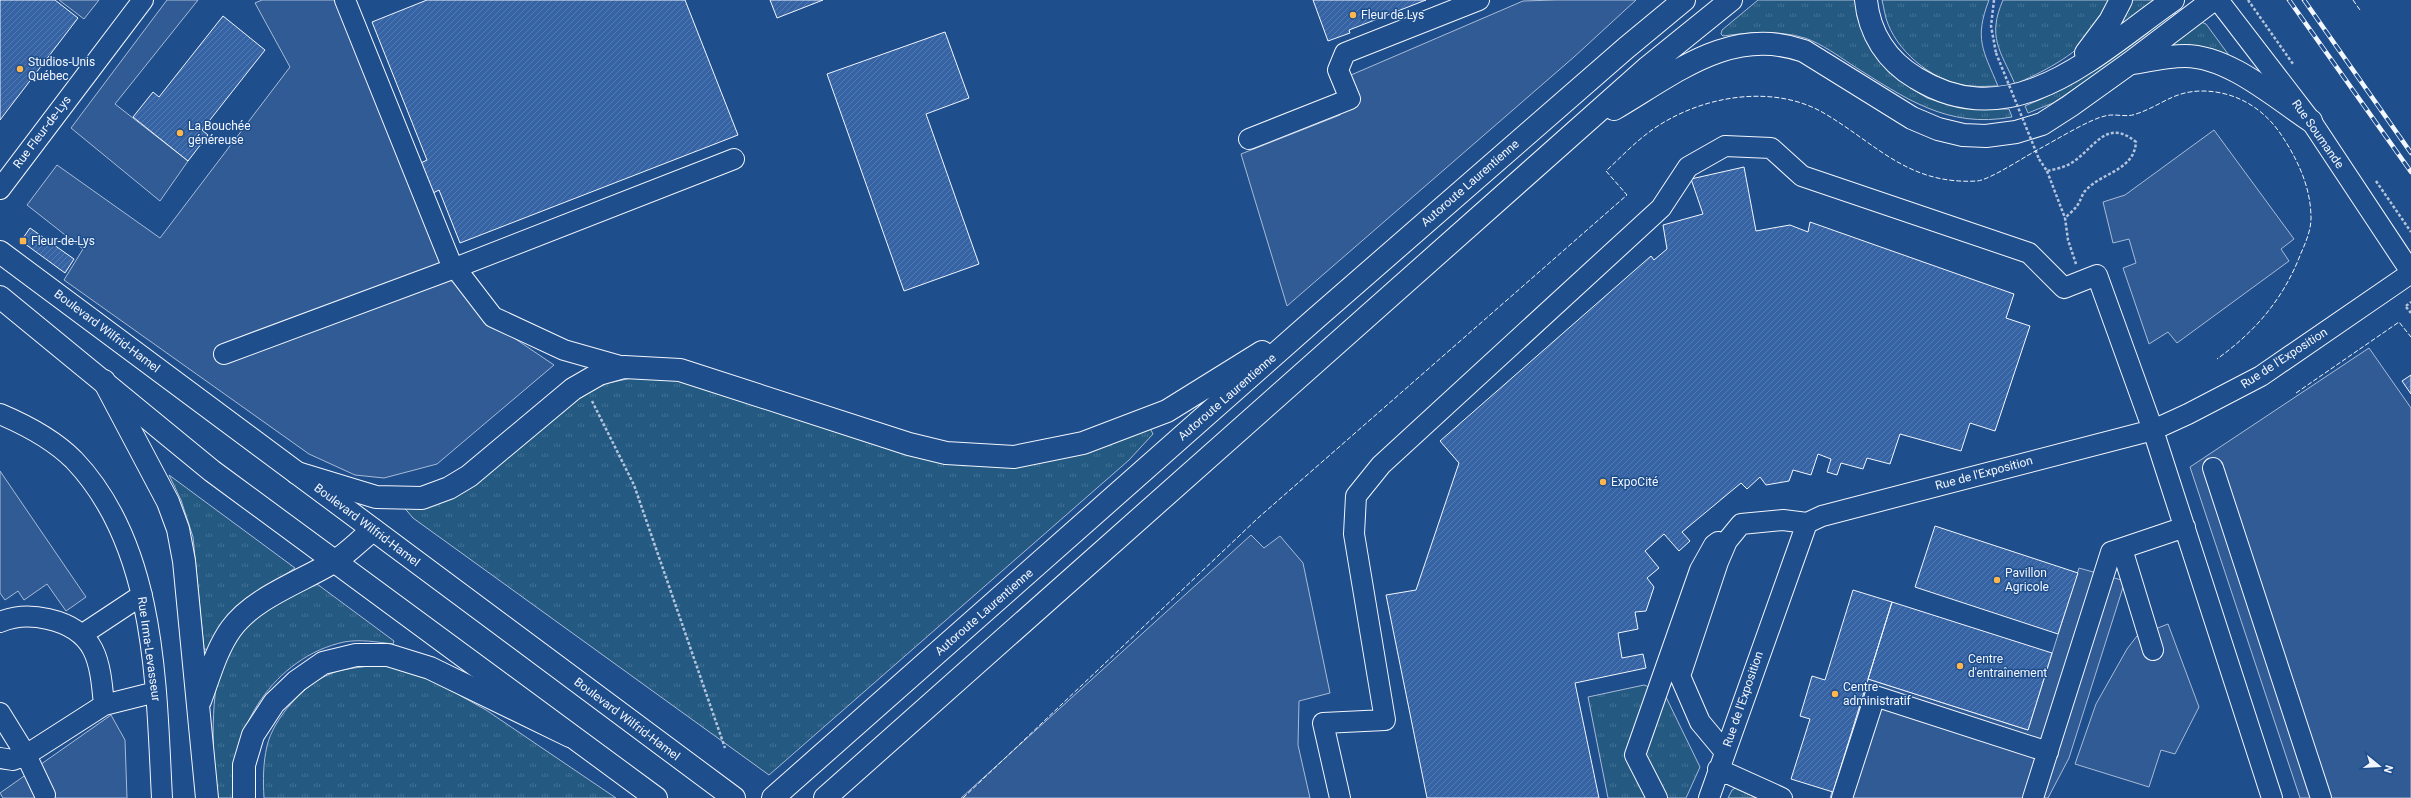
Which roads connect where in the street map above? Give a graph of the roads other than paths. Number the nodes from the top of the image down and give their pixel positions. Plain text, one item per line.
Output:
1 (143, 0) edge
2 (345, 0) edge
3 (1479, 0) edge
4 (1684, 0) edge
5 (1731, 0) edge
6 (1866, 0) edge
7 (2121, 0) edge
8 (2173, 0) edge
9 (2213, 0) edge
10 (2218, 0) edge
11 (2130, 64) junction
12 (2067, 76) junction
13 (2310, 121) junction
14 (1570, 135) junction
15 (1249, 139) dead end
16 (734, 159) dead end
17 (0, 189) edge
18 (0, 252) edge
19 (455, 268) junction
20 (2411, 272) edge
21 (0, 297) edge
22 (1315, 319) junction
23 (224, 354) dead end
24 (624, 367) junction
25 (104, 382) junction
26 (0, 414) edge
27 (2153, 430) junction
28 (2214, 468) dead end
29 (297, 473) junction
30 (1807, 523) junction
31 (1741, 524) junction
32 (2185, 528) junction
33 (372, 530) junction
34 (2122, 549) junction
35 (336, 561) junction
36 (142, 595) junction
37 (0, 622) edge
38 (83, 634) junction
39 (2153, 650) dead end
40 (156, 692) junction
41 (104, 705) junction
42 (198, 706) junction
43 (0, 713) edge
44 (570, 736) junction
45 (2048, 752) junction
46 (26, 755) junction
47 (0, 758) edge
48 (1721, 760) junction
49 (45, 795) dead end
50 (827, 797) edge
51 (162, 798) edge
52 (207, 798) edge
53 (244, 798) edge
54 (656, 798) edge
55 (734, 798) edge
56 (773, 798) edge
57 (1340, 798) edge
58 (1657, 798) edge
59 (1709, 798) edge
60 (1782, 798) edge
61 (1842, 798) edge
62 (2034, 798) edge
63 (2272, 798) edge
64 (2321, 798) edge

1 - 17 street, Rue Fleur-de-Lys
2 - 19 street
3 - 15 street
4 - 22 main road, Autoroute Laurentienne
5 - 14 main road
6 - 12 main road
7 - 12 main road
8 - 12 main road
9 - 11 main road
10 - 13 street, Rue Soumande
11 - 13 main road
11 - 14 main road
13 - 20 street, Rue Soumande
14 - 50 main road
16 - 19 street
18 - 29 main road, Boulevard Wilfrid-Hamel
19 - 23 street
19 - 24 street
20 - 27 street, Rue de l'Exposition
21 - 25 main road
22 - 24 main road
22 - 56 main road, Autoroute Laurentienne
24 - 29 main road
25 - 35 main road
25 - 42 main road
26 - 36 street, Rue Irma-Levasseur
27 - 30 street, Rue de l'Exposition
27 - 32 street
27 - 57 street
28 - 64 street
29 - 33 main road, Boulevard Wilfrid-Hamel
30 - 31 street
30 - 48 street, Rue de l'Exposition
31 - 48 street
31 - 58 street
32 - 34 street
32 - 63 street
33 - 35 main road
33 - 55 main road, Boulevard Wilfrid-Hamel
34 - 39 street
34 - 45 street
35 - 42 main road
35 - 44 main road
36 - 38 street
36 - 40 street, Rue Irma-Levasseur
37 - 38 street
38 - 41 street
40 - 41 street
40 - 51 street, Rue Irma-Levasseur
41 - 46 street
42 - 52 main road
43 - 46 street
44 - 53 main road
44 - 54 main road
45 - 61 street
45 - 62 street
46 - 47 street
46 - 49 street
48 - 59 street, Rue de l'Exposition
48 - 60 street

